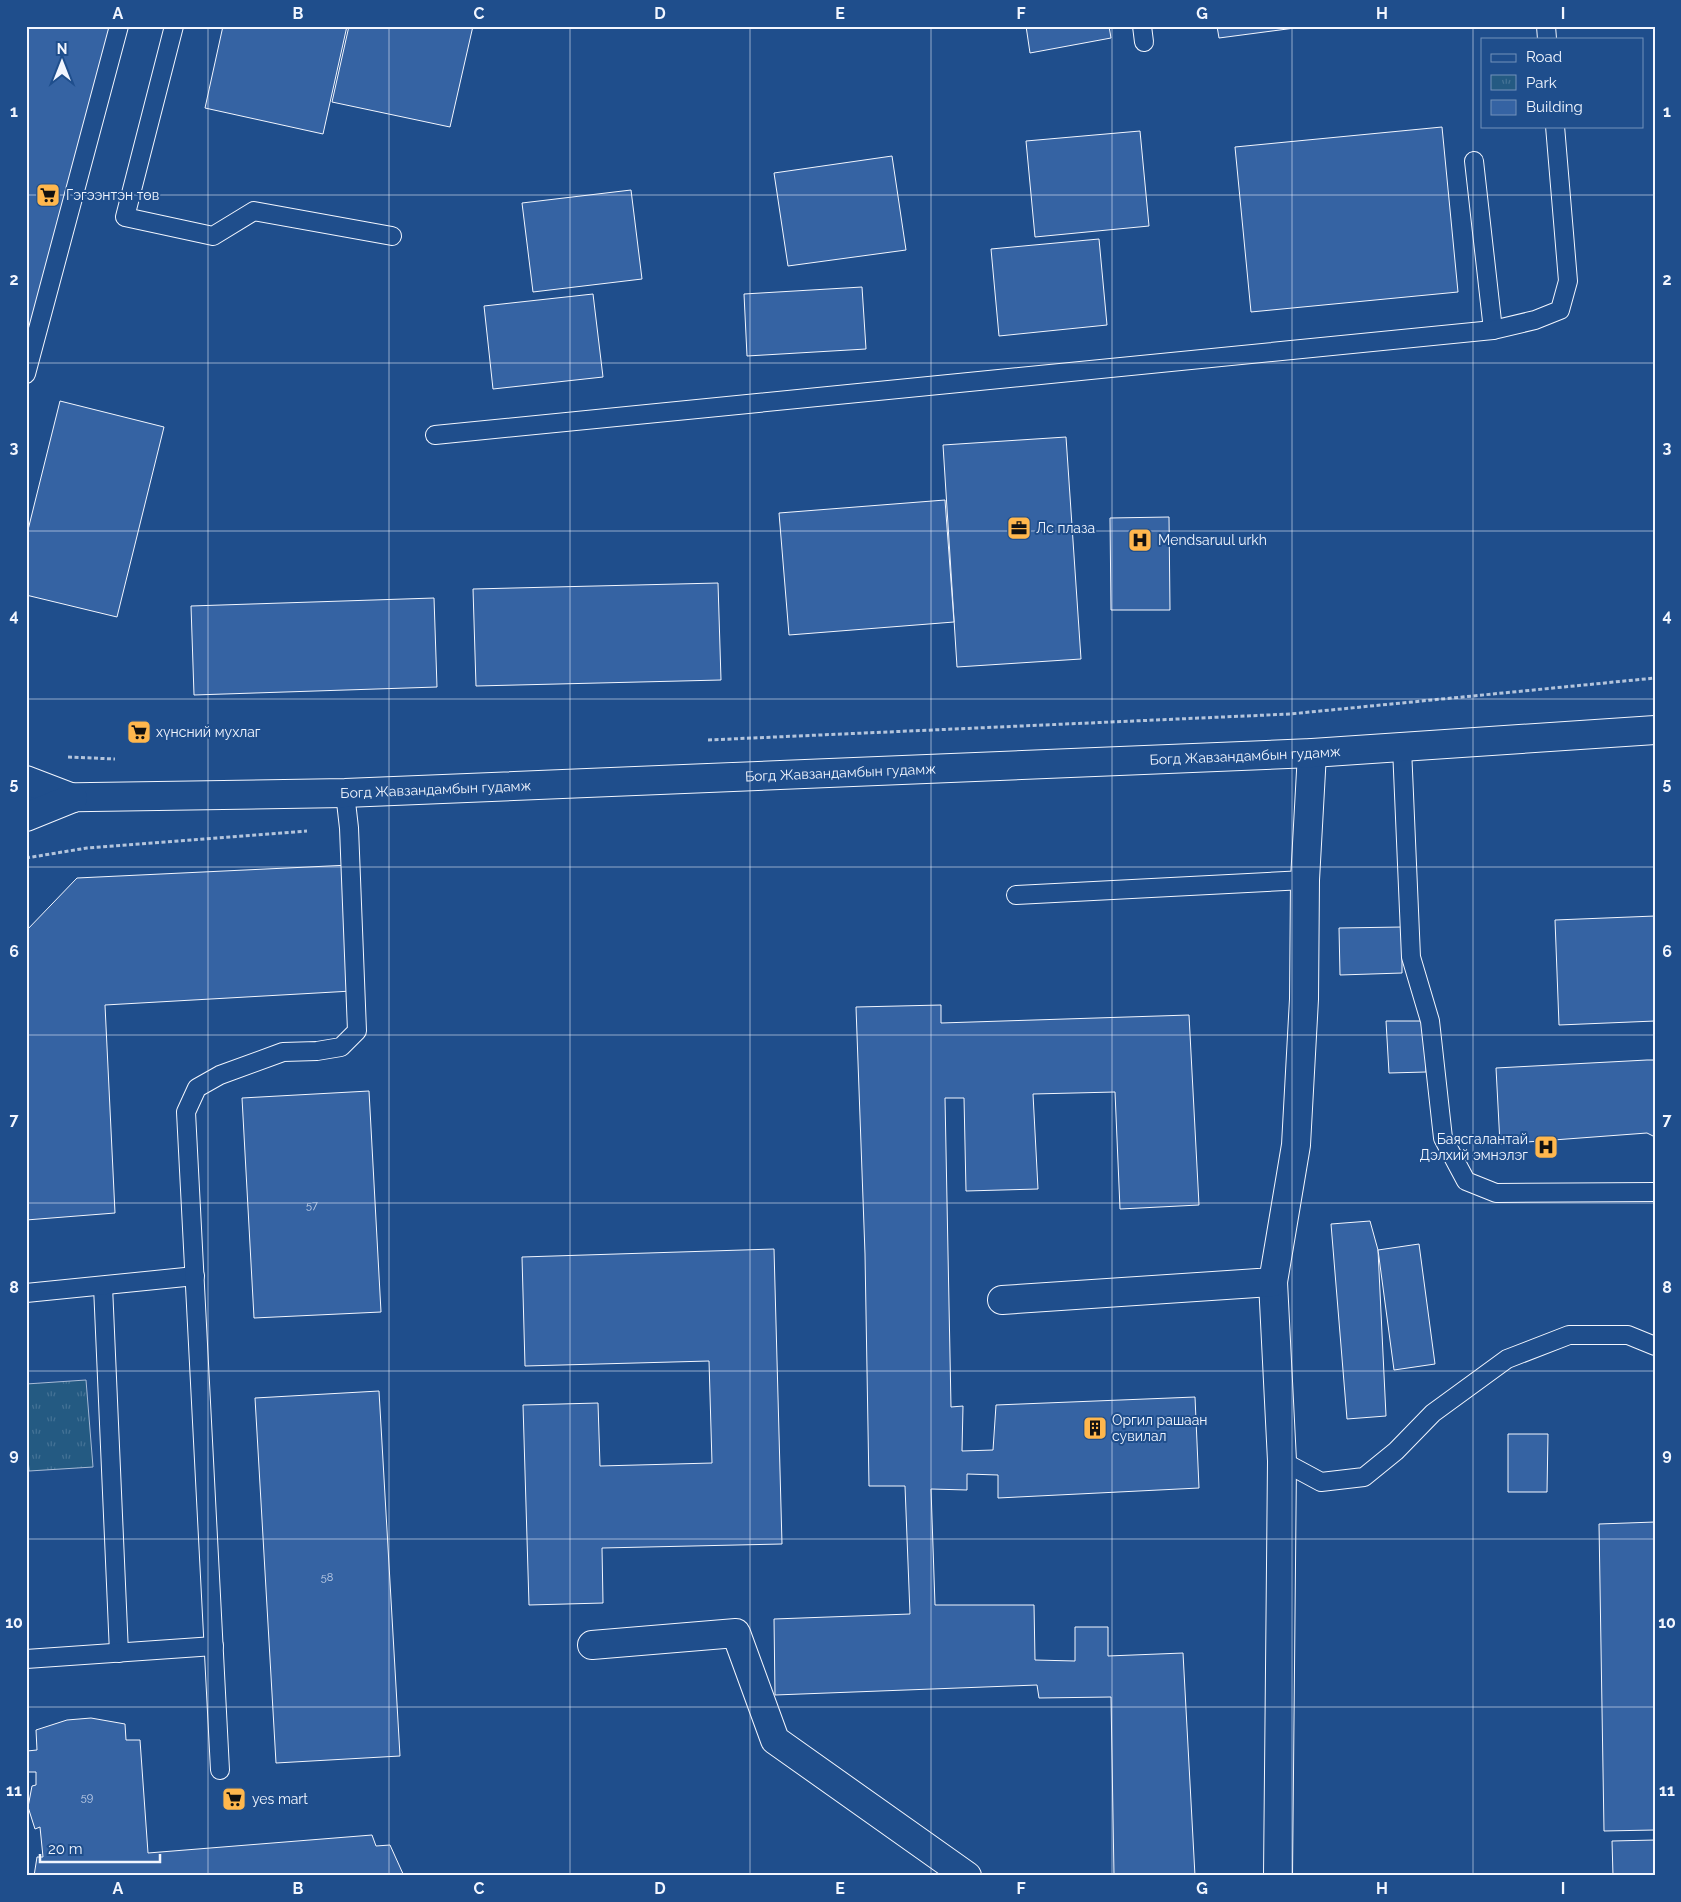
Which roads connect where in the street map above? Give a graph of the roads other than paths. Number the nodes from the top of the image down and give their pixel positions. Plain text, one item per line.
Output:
1 (119, 26) edge
2 (174, 26) edge
3 (1555, 128) edge
4 (1474, 161) dead end
5 (392, 236) dead end
6 (1493, 330) junction
7 (26, 374) edge
8 (435, 436) dead end
9 (1655, 730) edge
10 (1402, 748) junction
11 (1312, 753) junction
12 (26, 780) edge
13 (344, 793) junction
14 (26, 798) edge
15 (73, 798) junction
16 (26, 817) edge
17 (1305, 880) junction
18 (1016, 895) dead end
19 (1655, 1192) edge
20 (195, 1276) junction
21 (1273, 1282) junction
22 (103, 1286) junction
23 (26, 1293) edge
24 (1002, 1300) dead end
25 (1655, 1346) edge
26 (1282, 1462) junction
27 (592, 1645) dead end
28 (214, 1646) junction
29 (119, 1653) junction
30 (26, 1659) edge
31 (220, 1770) dead end
32 (967, 1876) edge
33 (1278, 1876) edge

1 - 7 lane
2 - 5 lane
3 - 6 lane
4 - 6 lane
6 - 8 lane
9 - 10 street, Богд Жавзандамбын гудамж
10 - 11 street, Богд Жавзандамбын гудамж
10 - 19 lane
11 - 13 street, Богд Жавзандамбын гудамж
11 - 17 street
12 - 15 street
13 - 15 street, Богд Жавзандамбын гудамж
13 - 20 lane
14 - 15 street, Богд Жавзандамбын гудамж
15 - 16 street
17 - 18 lane
17 - 21 street
20 - 22 lane
20 - 28 lane
21 - 24 street
21 - 26 street
22 - 23 lane
22 - 29 lane
25 - 26 lane
26 - 33 street
27 - 32 street
28 - 29 lane
28 - 31 lane
29 - 30 lane

